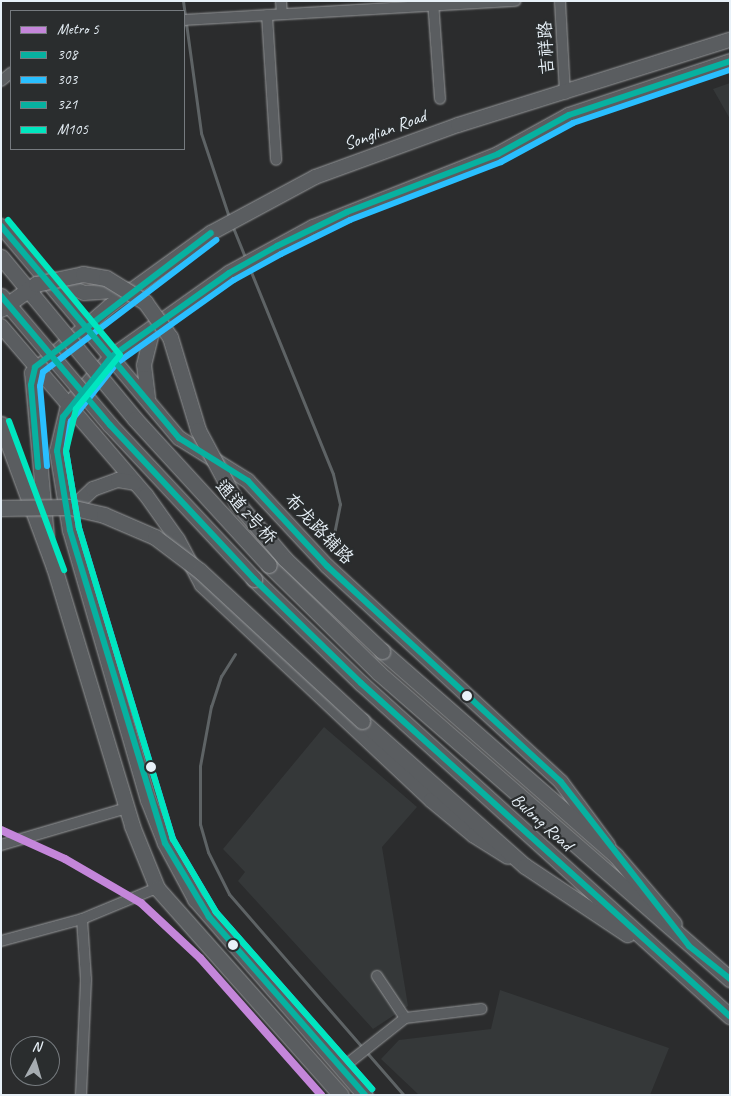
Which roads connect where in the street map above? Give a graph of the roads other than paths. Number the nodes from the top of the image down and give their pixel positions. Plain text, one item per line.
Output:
1 (281, 1) edge
2 (515, 1) edge
3 (560, 1) edge
4 (433, 4) edge
5 (282, 14) junction
6 (267, 15) junction
7 (185, 20) edge
8 (730, 40) edge
9 (730, 61) edge
10 (565, 94) junction
11 (440, 99) dead end
12 (276, 160) dead end
13 (1, 226) edge
14 (1, 257) edge
15 (36, 269) junction
16 (138, 286) junction
17 (1, 296) edge
18 (1, 309) edge
19 (85, 324) junction
20 (1, 326) edge
21 (153, 327) junction
22 (111, 357) junction
23 (35, 367) junction
24 (150, 403) junction
25 (68, 405) junction
26 (1, 424) edge
27 (135, 483) junction
28 (1, 508) edge
29 (70, 530) junction
30 (54, 568) junction
31 (344, 640) joint
32 (127, 808) junction
33 (1, 845) edge
34 (616, 856) junction
35 (525, 866) junction
36 (157, 888) junction
37 (82, 920) junction
38 (1, 941) edge
39 (689, 946) junction
40 (656, 951) junction
41 (377, 976) dead end
42 (730, 979) edge
43 (481, 1009) dead end
44 (730, 1016) edge
45 (405, 1018) junction
46 (342, 1068) junction
47 (82, 1095) edge
48 (341, 1095) edge
49 (365, 1095) edge

1 - 5 street
2 - 4 street
3 - 10 street, 吉祥路
4 - 5 street
4 - 11 street
5 - 6 street
6 - 7 street
6 - 12 street
8 - 10 main road, Songlian Road
9 - 21 main road
10 - 16 main road, Songlian Road
13 - 15 main road, 布龙路辅路
14 - 31 main road, 通道2号桥, bridge
15 - 16 main road
15 - 19 main road, 布龙路辅路
16 - 19 main road, Songlian Road
17 - 40 main road, Bulong Road, bridge
18 - 34 main road, bridge
19 - 22 main road, 布龙路辅路
19 - 23 main road, Songlian Road
20 - 23 main road
21 - 22 main road
21 - 24 main road
22 - 24 main road, 布龙路辅路
22 - 25 main road
23 - 25 main road
23 - 30 main road
24 - 34 main road, 布龙路辅路
25 - 27 main road
25 - 29 main road
26 - 30 main road
27 - 29 main road
27 - 35 main road
28 - 35 main road, bridge
29 - 46 main road
30 - 32 main road
31 - 39 main road, Bulong Road
32 - 33 street
32 - 36 main road
34 - 39 main road
35 - 40 main road
36 - 37 street
36 - 48 main road
37 - 38 street
37 - 47 street
39 - 42 main road, Bulong Road
40 - 44 main road, Bulong Road
41 - 45 street
43 - 45 street
45 - 46 street
46 - 49 main road

